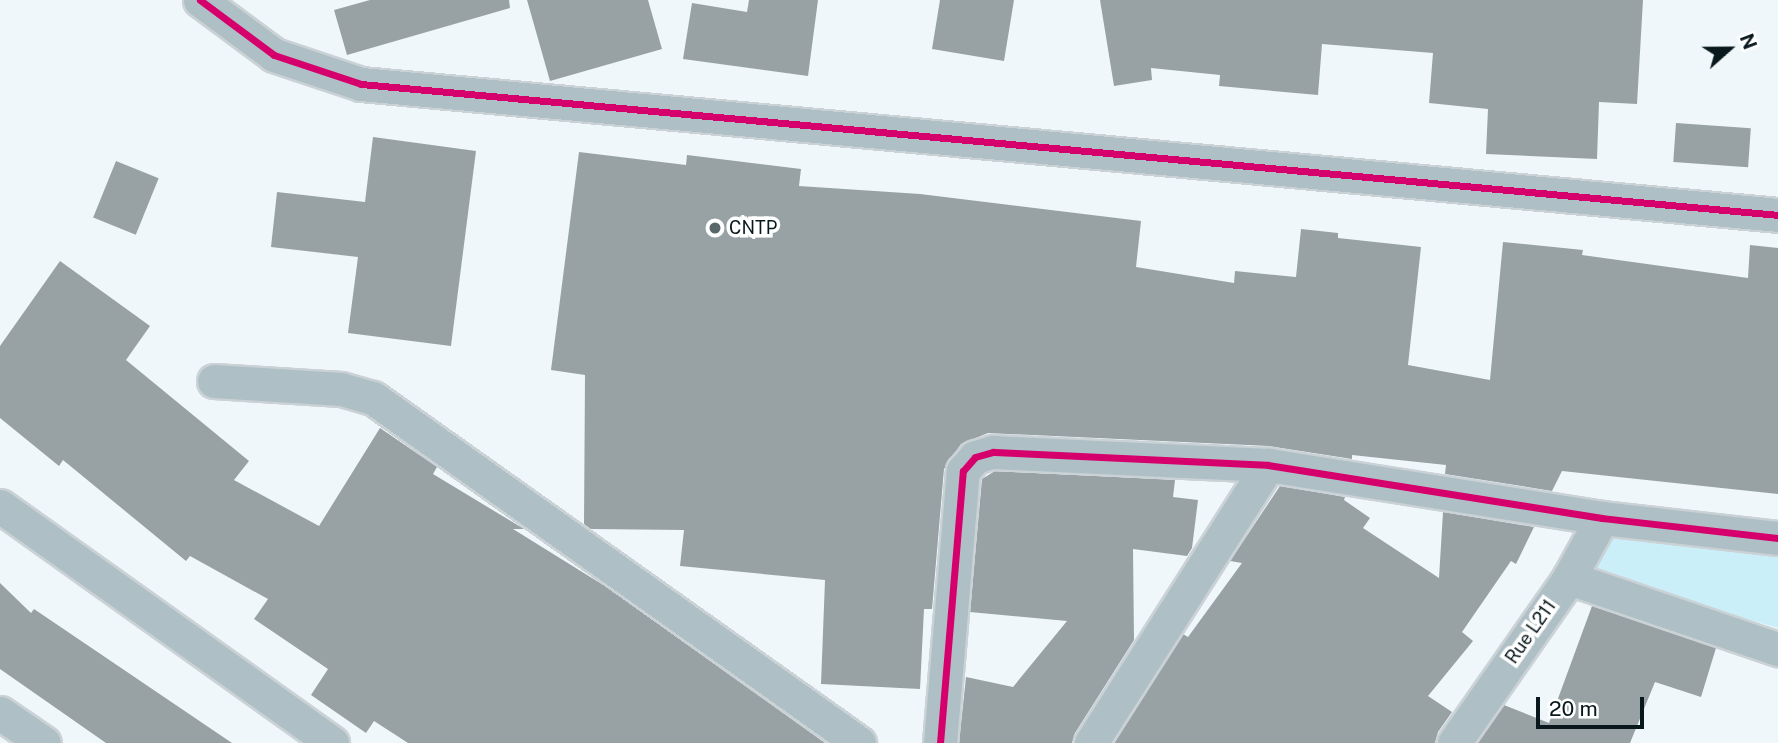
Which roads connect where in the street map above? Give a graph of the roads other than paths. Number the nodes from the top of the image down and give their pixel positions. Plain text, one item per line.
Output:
1 (200, 0) edge
2 (1778, 215) edge
3 (214, 381) dead end
4 (1268, 465) junction
5 (0, 506) edge
6 (1602, 519) junction
7 (1778, 538) edge
8 (1569, 578) junction
9 (1778, 649) edge
10 (0, 713) edge
11 (44, 743) edge
12 (332, 743) edge
13 (859, 743) edge
14 (940, 743) edge
15 (1091, 743) edge
16 (1454, 743) edge

1 - 2 street
3 - 13 street
4 - 6 street
4 - 14 street
4 - 15 street
5 - 12 street
6 - 7 street
6 - 8 street, Rue L211
8 - 9 street
8 - 16 street, Rue L211
10 - 11 street

